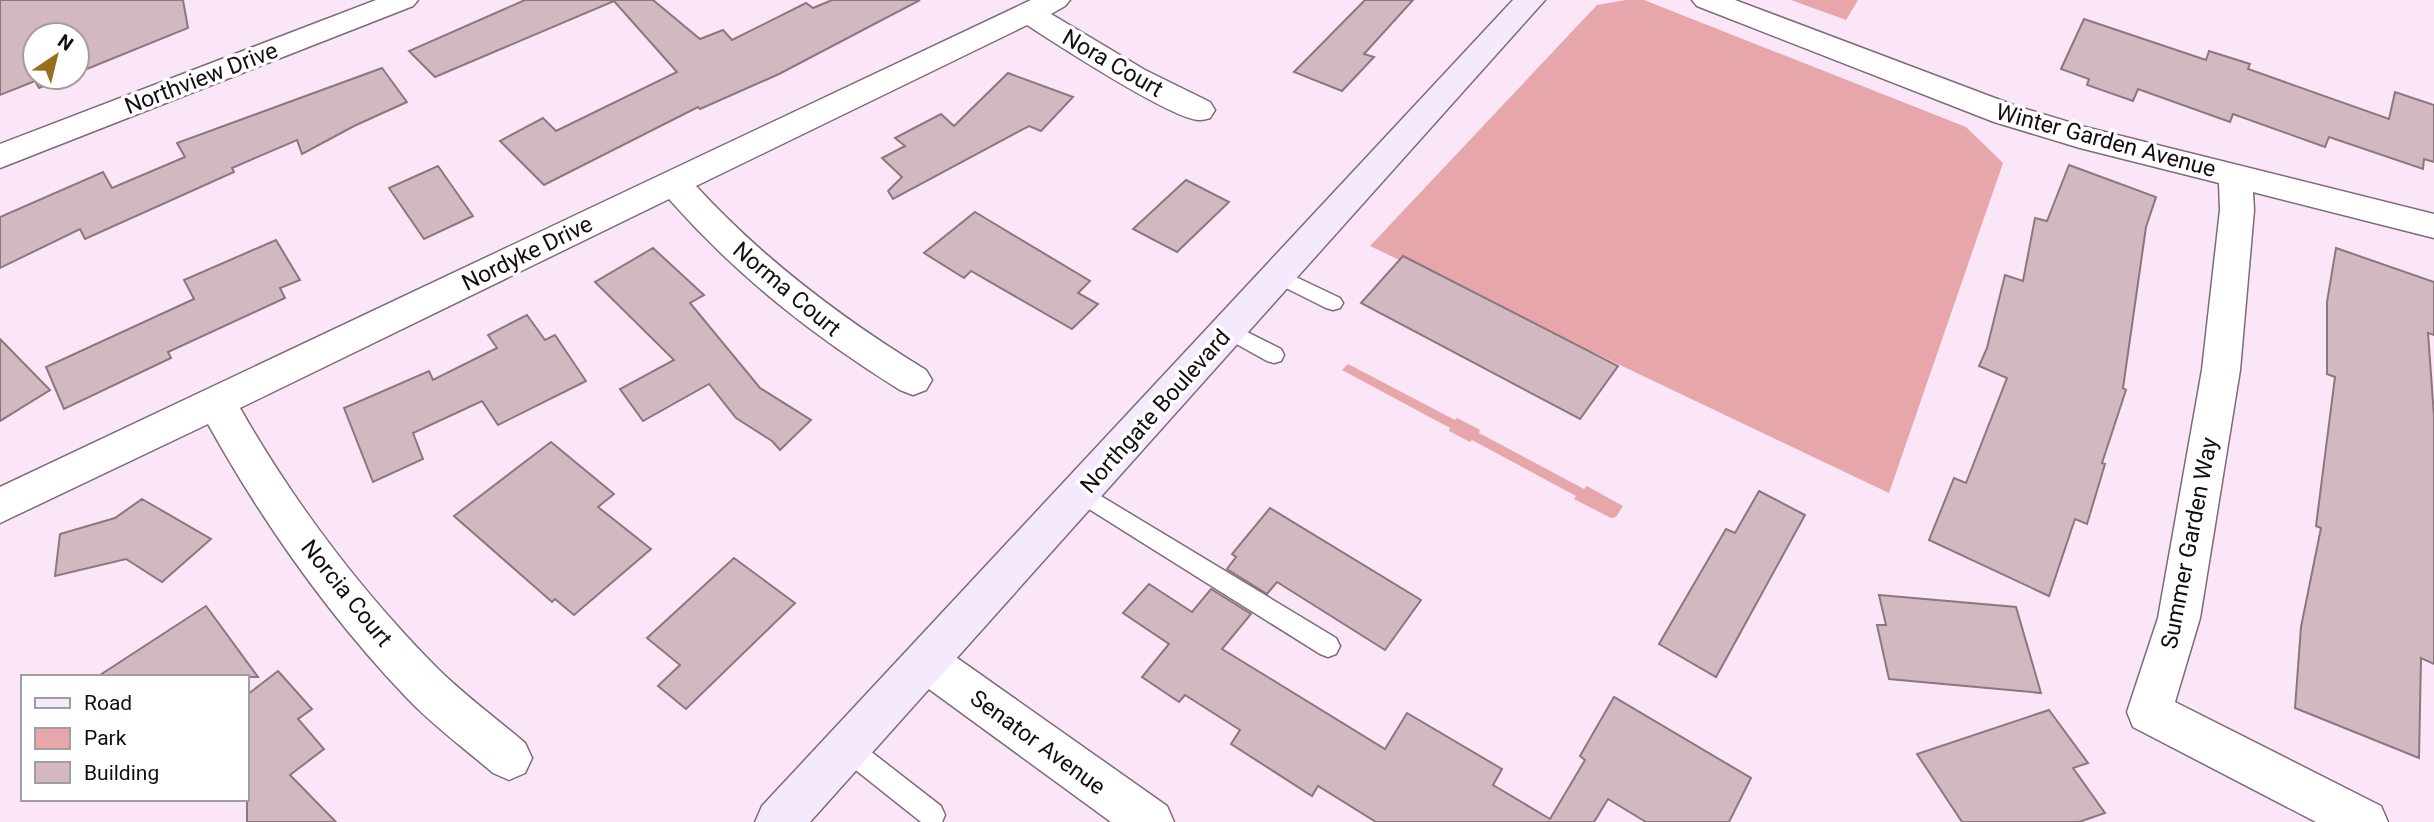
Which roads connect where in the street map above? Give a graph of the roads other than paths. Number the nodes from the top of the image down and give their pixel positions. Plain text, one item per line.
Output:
1 (403, 0) edge
2 (1530, 0) edge
3 (1707, 0) edge
4 (1042, 6) edge
5 (1199, 110) dead end
6 (0, 157) edge
7 (2235, 175) junction
8 (674, 183) junction
9 (2434, 226) edge
10 (1279, 276) junction
11 (1333, 303) dead end
12 (1228, 331) junction
13 (1274, 355) dead end
14 (912, 380) dead end
15 (216, 402) junction
16 (1081, 493) junction
17 (0, 506) edge
18 (1328, 646) dead end
19 (926, 662) junction
20 (847, 748) junction
21 (509, 758) dead end
22 (932, 815) dead end
23 (779, 822) edge
24 (1150, 822) edge
25 (2364, 822) edge

1 - 6 street, Northview Drive
2 - 10 main road, Northgate Boulevard
3 - 7 street, Winter Garden Avenue
4 - 5 street, Nora Court
4 - 8 street, Nordyke Drive
7 - 9 street, Winter Garden Avenue
7 - 25 street, Summer Garden Way
8 - 14 street, Norma Court
8 - 15 street, Nordyke Drive
10 - 11 lane
10 - 12 main road, Northgate Boulevard
12 - 13 lane
12 - 16 main road, Northgate Boulevard
15 - 17 street, Nordyke Drive
15 - 21 street, Norcia Court
16 - 18 lane
16 - 19 main road, Northgate Boulevard
19 - 20 main road, Northgate Boulevard
19 - 24 street, Senator Avenue
20 - 22 lane
20 - 23 main road, Northgate Boulevard

